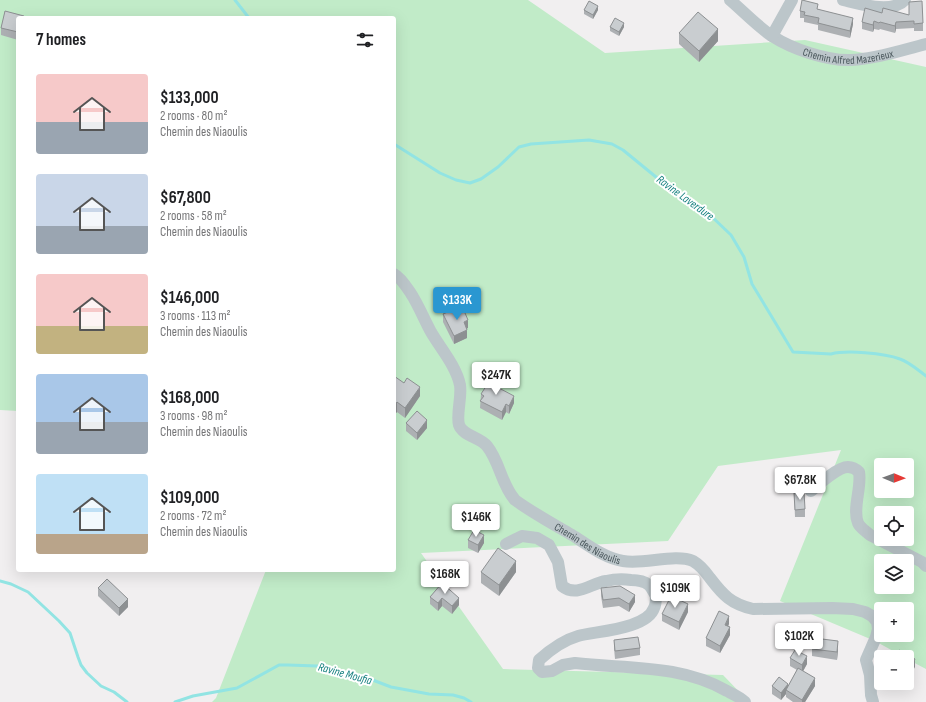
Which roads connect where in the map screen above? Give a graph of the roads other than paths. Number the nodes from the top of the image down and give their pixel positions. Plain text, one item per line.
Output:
1 (730, 0) edge
2 (792, 0) edge
3 (843, 0) edge
4 (905, 0) edge
5 (772, 36) junction
6 (926, 44) edge
7 (396, 276) edge
8 (811, 490) dead end
9 (506, 544) dead end
10 (926, 566) edge
11 (745, 702) edge
12 (873, 702) edge

1 - 5 street, Chemin Alfred Mazerieux
2 - 5 street
3 - 4 street
5 - 6 street, Chemin Alfred Mazerieux
7 - 12 street, Chemin des Niaoulis
8 - 10 street
9 - 11 street, Chemin des Niaoulis

